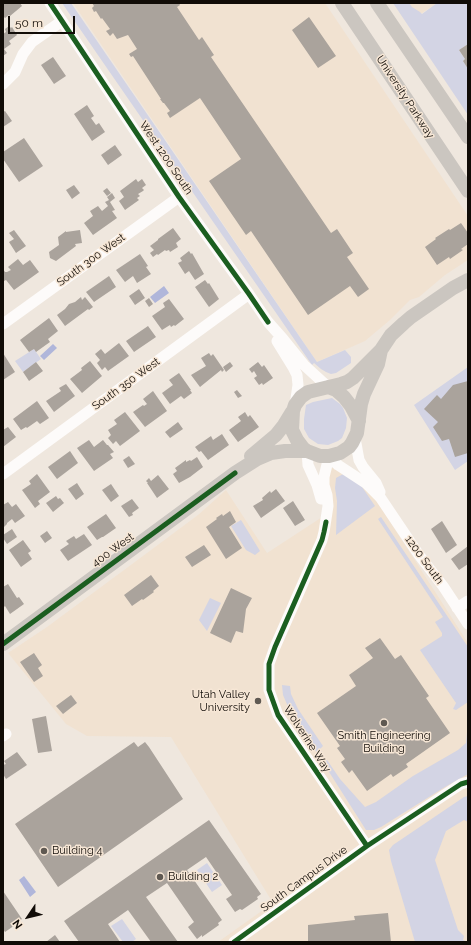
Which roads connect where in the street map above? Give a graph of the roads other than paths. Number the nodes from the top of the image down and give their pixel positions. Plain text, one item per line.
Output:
1 (50, 3) edge
2 (342, 3) edge
3 (377, 3) edge
4 (62, 21) junction
5 (3, 84) edge
6 (468, 137) edge
7 (468, 191) edge
8 (179, 197) junction
9 (468, 280) edge
10 (249, 294) junction
11 (268, 322) junction
12 (3, 324) edge
13 (381, 350) junction
14 (328, 387) junction
15 (294, 408) junction
16 (359, 421) junction
17 (355, 438) junction
18 (307, 451) junction
19 (330, 456) junction
20 (235, 472) junction
21 (3, 474) edge
22 (380, 497) junction
23 (326, 522) junction
24 (468, 601) edge
25 (457, 608) junction
26 (468, 624) edge
27 (3, 644) edge
28 (468, 782) edge
29 (367, 846) junction
30 (234, 942) edge

1 - 4 street, West 1200 South
2 - 7 main road, University Parkway
3 - 6 main road
4 - 5 street
4 - 8 street, West 1200 South
8 - 10 street, West 1200 South
8 - 12 street, South 300 West
9 - 13 main road
10 - 11 street, West 1200 South
10 - 21 street, South 350 West
11 - 14 street, West 1200 South
11 - 15 street, West 1200 South
13 - 14 main road
13 - 16 main road
14 - 15 main road
14 - 16 main road
15 - 18 main road
15 - 20 main road
16 - 17 main road
17 - 19 main road
17 - 22 street, 1200 South
18 - 19 main road
18 - 20 main road
18 - 23 street, Wolverine Way
19 - 22 street, 1200 South
19 - 23 street, Wolverine Way
20 - 27 main road, 400 West
22 - 25 street, 1200 South
23 - 29 street, Wolverine Way
24 - 25 street
25 - 26 street, 1200 South
28 - 29 street, South Campus Drive
29 - 30 street, South Campus Drive

